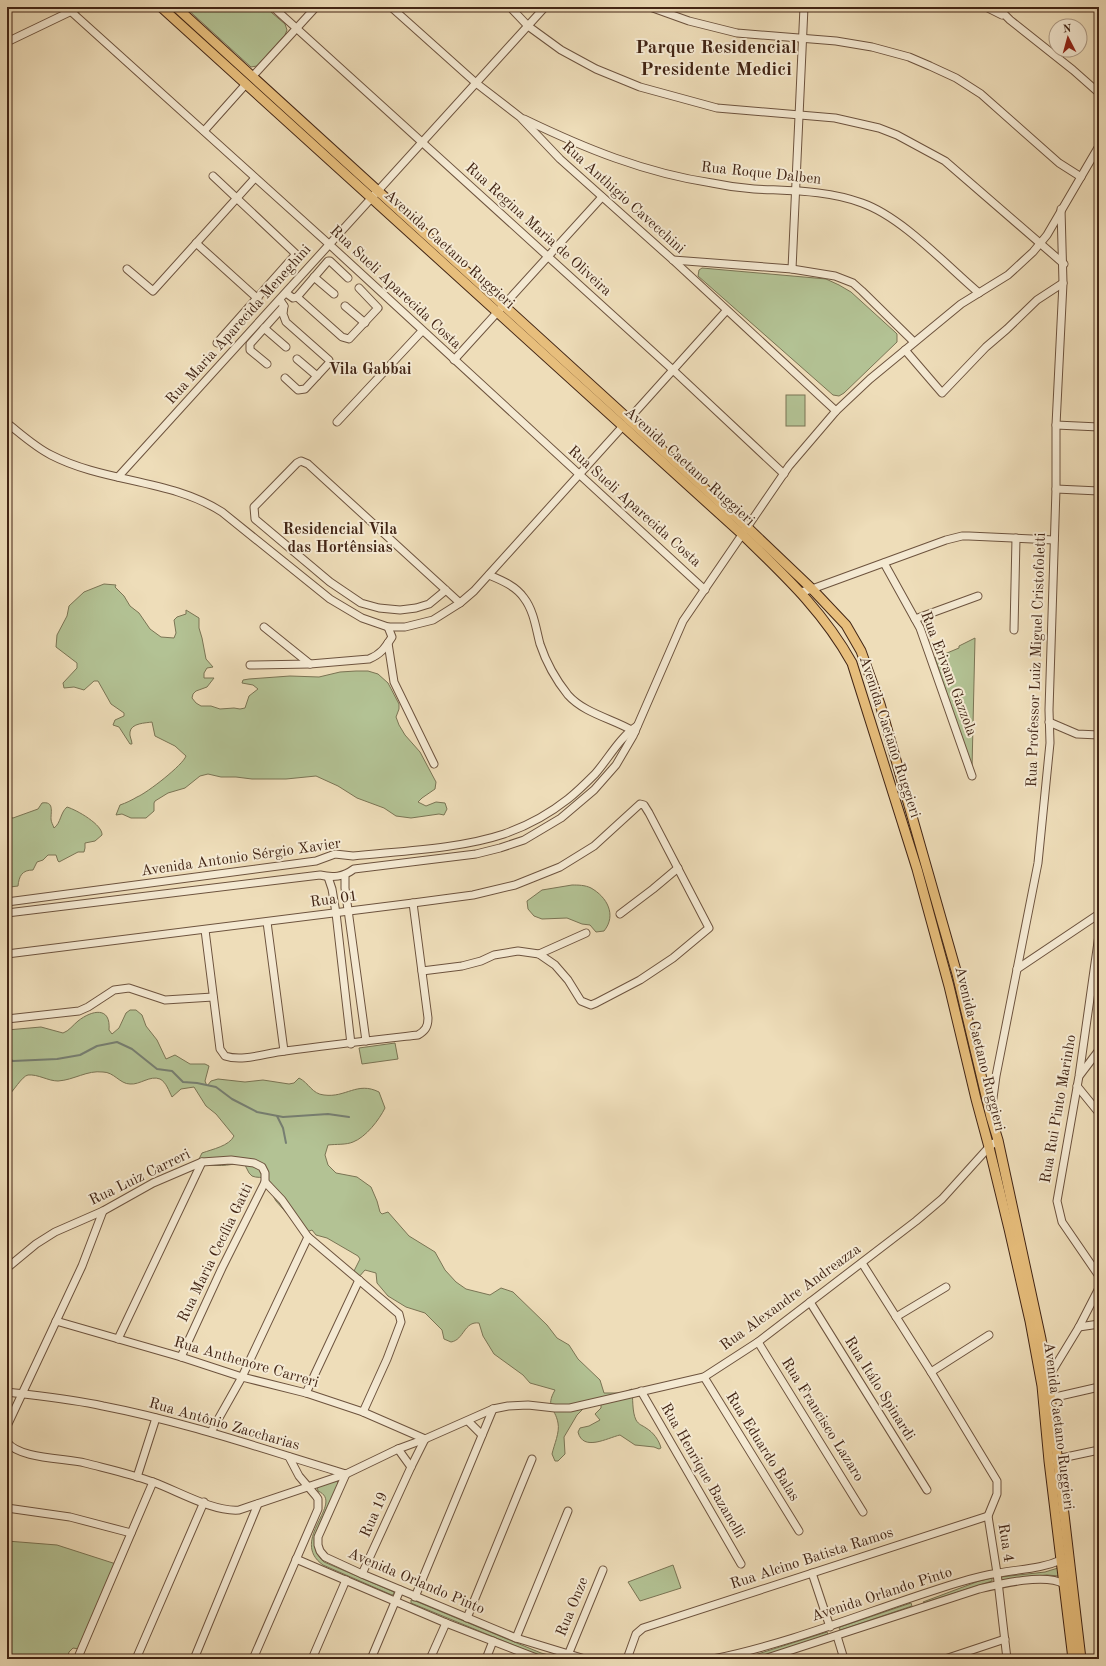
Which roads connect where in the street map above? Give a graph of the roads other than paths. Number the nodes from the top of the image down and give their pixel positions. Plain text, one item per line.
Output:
1 (80, 7) edge
2 (161, 7) edge
3 (176, 7) edge
4 (273, 7) edge
5 (316, 7) edge
6 (390, 7) edge
7 (510, 7) edge
8 (545, 7) edge
9 (650, 7) edge
10 (804, 7) edge
11 (986, 7) edge
12 (997, 7) edge
13 (68, 9) edge
14 (1006, 16) junction
15 (528, 26) junction
16 (297, 28) junction
17 (803, 39) junction
18 (7, 42) edge
19 (252, 77) junction
20 (476, 83) junction
21 (246, 84) junction
22 (1099, 94) edge
23 (799, 115) junction
24 (520, 117) junction
25 (204, 131) junction
26 (422, 142) junction
27 (1099, 146) edge
28 (213, 176) dead end
29 (1081, 177) junction
30 (255, 178) junction
31 (796, 190) junction
32 (374, 195) junction
33 (237, 198) junction
34 (602, 198) junction
35 (1061, 208) junction
36 (196, 243) junction
37 (1040, 244) junction
38 (330, 245) junction
39 (548, 257) junction
40 (673, 260) junction
41 (1064, 264) junction
42 (127, 269) dead end
43 (792, 269) junction
44 (314, 277) junction
45 (348, 278) dead end
46 (1064, 284) junction
47 (360, 288) dead end
48 (286, 293) junction
49 (979, 293) junction
50 (334, 294) dead end
51 (297, 297) junction
52 (258, 299) junction
53 (282, 303) junction
54 (345, 306) dead end
55 (501, 309) junction
56 (726, 311) junction
57 (365, 323) junction
58 (264, 328) junction
59 (422, 331) junction
60 (914, 342) junction
61 (217, 343) dead end
62 (286, 347) dead end
63 (905, 350) junction
64 (296, 359) dead end
65 (454, 360) junction
66 (267, 364) dead end
67 (673, 370) junction
68 (317, 376) junction
69 (286, 378) dead end
70 (836, 411) junction
71 (337, 422) dead end
72 (7, 423) edge
73 (626, 423) junction
74 (1056, 425) junction
75 (1099, 427) edge
76 (579, 474) junction
77 (784, 474) junction
78 (118, 477) junction
79 (1056, 489) junction
80 (1099, 491) edge
81 (746, 532) junction
82 (1016, 538) junction
83 (1054, 540) junction
84 (884, 563) junction
85 (489, 575) junction
86 (812, 589) junction
87 (446, 590) junction
88 (705, 590) junction
89 (801, 592) junction
90 (978, 596) dead end
91 (460, 604) junction
92 (915, 619) junction
93 (388, 627) junction
94 (264, 628) dead end
95 (1014, 630) dead end
96 (388, 643) junction
97 (310, 664) junction
98 (250, 665) dead end
99 (1049, 722) junction
100 (635, 729) junction
101 (1099, 735) edge
102 (434, 764) dead end
103 (972, 776) dead end
104 (354, 856) junction
105 (316, 862) junction
106 (678, 868) junction
107 (354, 869) junction
108 (320, 875) junction
109 (345, 876) junction
110 (328, 877) junction
111 (7, 902) edge
112 (413, 903) junction
113 (348, 912) junction
114 (7, 913) edge
115 (336, 913) junction
116 (620, 914) dead end
117 (1099, 914) edge
118 (267, 922) junction
119 (205, 930) junction
120 (586, 933) dead end
121 (1099, 935) edge
122 (7, 954) edge
123 (540, 954) junction
124 (1017, 969) junction
125 (422, 971) junction
126 (213, 997) junction
127 (7, 1019) edge
128 (366, 1041) junction
129 (351, 1044) junction
130 (1099, 1050) edge
131 (284, 1051) junction
132 (996, 1076) junction
133 (1079, 1076) junction
134 (1077, 1086) junction
135 (985, 1092) junction
136 (976, 1099) junction
137 (1099, 1113) edge
138 (991, 1117) junction
139 (998, 1140) junction
140 (989, 1147) junction
141 (202, 1162) junction
142 (265, 1182) junction
143 (103, 1211) junction
144 (308, 1237) junction
145 (862, 1263) junction
146 (7, 1268) edge
147 (1099, 1276) edge
148 (359, 1280) junction
149 (946, 1287) dead end
150 (1099, 1288) edge
151 (810, 1302) junction
152 (896, 1317) junction
153 (56, 1321) junction
154 (1099, 1324) edge
155 (1079, 1327) junction
156 (989, 1335) dead end
157 (118, 1339) junction
158 (758, 1342) junction
159 (181, 1357) junction
160 (931, 1372) junction
161 (242, 1377) junction
162 (704, 1377) junction
163 (1048, 1378) junction
164 (1099, 1387) edge
165 (641, 1391) junction
166 (7, 1392) edge
167 (306, 1393) junction
168 (22, 1394) junction
169 (1051, 1398) junction
170 (493, 1409) junction
171 (363, 1412) junction
172 (156, 1418) junction
173 (468, 1420) junction
174 (7, 1426) edge
175 (211, 1432) junction
176 (482, 1435) junction
177 (425, 1439) junction
178 (7, 1442) edge
179 (398, 1449) junction
180 (1099, 1450) edge
181 (289, 1457) junction
182 (532, 1459) dead end
183 (1053, 1460) junction
184 (411, 1467) junction
185 (346, 1474) junction
186 (137, 1476) junction
187 (153, 1482) junction
188 (307, 1486) junction
189 (926, 1490) dead end
190 (204, 1502) junction
191 (258, 1504) junction
192 (7, 1508) edge
193 (568, 1511) dead end
194 (863, 1512) dead end
195 (988, 1516) junction
196 (799, 1531) dead end
197 (132, 1532) junction
198 (296, 1560) junction
199 (1061, 1560) junction
200 (741, 1564) dead end
201 (603, 1570) dead end
202 (812, 1573) junction
203 (997, 1573) junction
204 (362, 1574) junction
205 (346, 1580) junction
206 (998, 1584) junction
207 (1064, 1584) junction
208 (400, 1590) junction
209 (415, 1597) junction
210 (916, 1597) junction
211 (395, 1602) junction
212 (920, 1608) junction
213 (467, 1618) junction
214 (446, 1623) junction
215 (830, 1627) junction
216 (837, 1636) junction
217 (516, 1638) junction
218 (1005, 1639) junction
219 (494, 1641) junction
220 (79, 1655) dead end
221 (568, 1655) junction
222 (136, 1659) edge
223 (194, 1659) edge
224 (253, 1659) edge
225 (312, 1659) edge
226 (371, 1659) edge
227 (430, 1659) edge
228 (486, 1659) edge
229 (539, 1659) edge
230 (585, 1659) edge
231 (627, 1659) edge
232 (713, 1659) edge
233 (764, 1659) edge
234 (844, 1659) edge
235 (945, 1659) edge
236 (1007, 1659) edge
237 (1073, 1659) edge
238 (1081, 1659) edge

1 - 13 street
2 - 21 main road, Avenida Caetano Ruggieri
3 - 19 main road, Avenida Caetano Ruggieri
4 - 16 street, Rua Regina Maria de Oliveira
5 - 16 street
6 - 20 street, Rua Anthigio Cavecchini
7 - 15 street
8 - 15 street, Rua Maria Aparecida Meneghini
9 - 17 street
10 - 17 street
11 - 14 street
12 - 14 street
13 - 18 street
13 - 25 street, Rua Sueli Aparecida Costa
14 - 22 street
15 - 20 street, Rua Maria Aparecida Meneghini
15 - 23 street
16 - 19 street
16 - 26 street, Rua Regina Maria de Oliveira
17 - 23 street
17 - 29 street
19 - 32 main road, Avenida Caetano Ruggieri
20 - 24 street, Rua Anthigio Cavecchini
20 - 26 street, Rua Maria Aparecida Meneghini
21 - 25 street
21 - 32 main road, Avenida Caetano Ruggieri
23 - 31 street
23 - 37 street
24 - 31 street, Rua Roque Dalben
24 - 34 street, Rua Anthigio Cavecchini
25 - 30 street, Rua Sueli Aparecida Costa
26 - 32 street, Rua Maria Aparecida Meneghini
26 - 39 street, Rua Regina Maria de Oliveira
27 - 29 street
28 - 33 street
29 - 35 street
30 - 33 street
30 - 38 street, Rua Sueli Aparecida Costa
31 - 43 street
31 - 49 street, Rua Roque Dalben
32 - 38 street, Rua Maria Aparecida Meneghini
32 - 55 main road, Avenida Caetano Ruggieri
33 - 36 street
33 - 52 street
34 - 39 street
34 - 40 street, Rua Anthigio Cavecchini
35 - 37 street
35 - 41 street, Rua Professor Luiz Miguel Cristofoletti
36 - 42 street
36 - 52 street
37 - 41 street
37 - 49 street
38 - 48 street, Rua Maria Aparecida Meneghini
38 - 59 street, Rua Sueli Aparecida Costa
39 - 55 street
39 - 67 street, Rua Regina Maria de Oliveira
40 - 43 street
40 - 56 street, Rua Anthigio Cavecchini
41 - 46 street, Rua Professor Luiz Miguel Cristofoletti
43 - 60 street
44 - 45 street
44 - 50 street
44 - 51 street
46 - 63 street
46 - 74 street, Rua Professor Luiz Miguel Cristofoletti
47 - 57 street
48 - 51 street
48 - 53 street, Rua Maria Aparecida Meneghini
49 - 60 street
51 - 57 street
52 - 61 street
53 - 58 street
53 - 68 street
53 - 78 street, Rua Maria Aparecida Meneghini
54 - 57 street
55 - 65 street
55 - 73 main road, Avenida Caetano Ruggieri
56 - 67 street
56 - 70 street, Rua Anthigio Cavecchini
58 - 62 street
58 - 66 street
59 - 65 street, Rua Sueli Aparecida Costa
59 - 71 street
60 - 63 street
63 - 70 street
64 - 68 street
65 - 76 street, Rua Sueli Aparecida Costa
67 - 73 street
67 - 77 street, Rua Regina Maria de Oliveira
68 - 69 street
70 - 77 street
72 - 78 street
73 - 76 street
73 - 81 main road, Avenida Caetano Ruggieri
74 - 75 street
74 - 79 street, Rua Professor Luiz Miguel Cristofoletti
76 - 85 street
76 - 88 street, Rua Sueli Aparecida Costa
77 - 81 street
78 - 93 street
79 - 80 street
79 - 83 street, Rua Professor Luiz Miguel Cristofoletti
81 - 86 main road, Avenida Caetano Ruggieri
81 - 88 street
81 - 89 main road, Avenida Caetano Ruggieri
82 - 83 street
82 - 84 street
82 - 95 street
83 - 99 street, Rua Professor Luiz Miguel Cristofoletti
84 - 86 street
84 - 92 street, Rua Erivam Gazzola
85 - 91 street
85 - 100 street
86 - 89 street
86 - 135 main road, Avenida Caetano Ruggieri
87 - 87 street
87 - 91 street
88 - 100 street
89 - 136 main road, Avenida Caetano Ruggieri
90 - 92 street
91 - 93 street
92 - 103 street, Rua Erivam Gazzola
93 - 96 street
94 - 97 street
96 - 97 street
96 - 102 street
97 - 98 street
99 - 101 street
99 - 124 street, Rua Professor Luiz Miguel Cristofoletti
100 - 104 street, Avenida Antonio Sérgio Xavier
100 - 107 street, Avenida Antonio Sérgio Xavier
104 - 105 street, Avenida Antonio Sérgio Xavier
104 - 107 street
105 - 108 street
105 - 111 street, Avenida Antonio Sérgio Xavier
106 - 112 street, Rua 01
106 - 116 street
106 - 123 street
107 - 109 street, Avenida Antonio Sérgio Xavier
108 - 110 street, Avenida Antonio Sérgio Xavier
108 - 114 street, Avenida Antonio Sérgio Xavier
109 - 110 street, Avenida Antonio Sérgio Xavier
109 - 113 street
110 - 115 street
112 - 113 street, Rua 01
112 - 125 street
113 - 115 street, Rua 01
113 - 128 street
115 - 118 street, Rua 01
115 - 129 street
117 - 124 street
118 - 119 street, Rua 01
118 - 131 street
119 - 122 street, Rua 01
119 - 126 street
120 - 123 street
121 - 133 street, Rua Rui Pinto Marinho
123 - 125 street
124 - 132 street, Rua Professor Luiz Miguel Cristofoletti
125 - 128 street
126 - 127 street
126 - 131 street
128 - 129 street
129 - 131 street
130 - 133 street
132 - 135 street, Rua Professor Luiz Miguel Cristofoletti
132 - 138 street, Rua Professor Luiz Miguel Cristofoletti
133 - 134 street, Rua Rui Pinto Marinho
134 - 137 street
134 - 147 street, Rua Rui Pinto Marinho
135 - 136 street, Rua Professor Luiz Miguel Cristofoletti
135 - 138 main road, Avenida Caetano Ruggieri
136 - 140 main road, Avenida Caetano Ruggieri
138 - 139 main road, Avenida Caetano Ruggieri
139 - 140 street, Rua Alexandre Andreazza
139 - 163 main road, Avenida Caetano Ruggieri
140 - 145 street, Rua Alexandre Andreazza
140 - 183 main road, Avenida Caetano Ruggieri
141 - 142 street, Rua Luiz Carreri
141 - 143 street, Rua Luiz Carreri
141 - 157 street
142 - 144 street, Rua Luiz Carreri
142 - 159 street, Rua Maria Cecília Gatti
143 - 146 street, Rua Luiz Carreri
143 - 153 street
144 - 148 street, Rua Luiz Carreri
144 - 161 street
145 - 151 street, Rua Alexandre Andreazza
145 - 152 street
148 - 167 street
148 - 171 street, Rua Luiz Carreri
149 - 152 street
150 - 155 street
151 - 158 street, Rua Alexandre Andreazza
151 - 189 street, Rua Itálo Spinardi
152 - 160 street
153 - 157 street, Rua Anthenore Carreri
153 - 168 street
154 - 155 street
155 - 163 street
156 - 160 street
157 - 159 street, Rua Anthenore Carreri
158 - 162 street, Rua Alexandre Andreazza
158 - 194 street, Rua Francisco Lazaro
159 - 161 street, Rua Anthenore Carreri
160 - 195 street
161 - 167 street, Rua Anthenore Carreri
161 - 175 street
162 - 165 street, Rua Alexandre Andreazza
162 - 196 street, Rua Eduardo Balas
163 - 169 main road, Avenida Caetano Ruggieri
164 - 169 street
165 - 170 street, Rua Alexandre Andreazza
165 - 200 street, Rua Henrique Bazanelli
166 - 168 street, Rua Antônio Zaccharias
167 - 171 street, Rua Anthenore Carreri
168 - 172 street, Rua Antônio Zaccharias
168 - 174 street
169 - 183 main road, Avenida Caetano Ruggieri
170 - 173 street, Rua Alexandre Andreazza
170 - 176 street
171 - 177 street, Rua Anthenore Carreri
172 - 175 street, Rua Antônio Zaccharias
172 - 186 street
173 - 176 street
173 - 177 street, Rua Alexandre Andreazza
175 - 181 street, Rua Antônio Zaccharias
176 - 209 street
177 - 179 street
177 - 184 street, Rua 19
178 - 186 street
179 - 184 street
179 - 185 street
180 - 183 street
181 - 185 street, Rua Antônio Zaccharias
181 - 188 street
182 - 213 street
183 - 199 main road, Avenida Caetano Ruggieri
183 - 238 main road, Avenida Caetano Ruggieri
184 - 204 street, Rua 19
185 - 188 street
185 - 204 street, Avenida Orlando Pinto
186 - 187 street
187 - 190 street
187 - 197 street
188 - 191 street
188 - 198 street
190 - 191 street
190 - 222 street
191 - 223 street
192 - 197 street
193 - 217 street
195 - 202 street, Rua Alcino Batista Ramos
195 - 203 street, Rua 4
197 - 220 street
198 - 205 street, Avenida Orlando Pinto
198 - 224 street
199 - 203 street, Avenida Orlando Pinto
199 - 207 main road, Avenida Caetano Ruggieri
201 - 221 street, Rua Onze
202 - 215 street
202 - 231 street, Rua Alcino Batista Ramos
203 - 206 street, Rua 4
203 - 210 street, Avenida Orlando Pinto
204 - 208 street, Avenida Orlando Pinto
205 - 211 street, Avenida Orlando Pinto
205 - 225 street
206 - 207 street, Avenida Orlando Pinto
206 - 212 street, Avenida Orlando Pinto
206 - 218 street, Rua 4
207 - 237 main road, Avenida Caetano Ruggieri
208 - 209 street, Avenida Orlando Pinto
208 - 211 street
209 - 213 street, Avenida Orlando Pinto
210 - 212 street
210 - 215 street, Avenida Orlando Pinto
211 - 214 street, Avenida Orlando Pinto
211 - 226 street
212 - 216 street, Avenida Orlando Pinto
213 - 217 street, Avenida Orlando Pinto
214 - 219 street, Avenida Orlando Pinto
214 - 227 street
215 - 232 street, Avenida Orlando Pinto
216 - 233 street, Avenida Orlando Pinto
216 - 234 street
217 - 221 street, Avenida Orlando Pinto
218 - 235 street
218 - 236 street, Rua 4
219 - 228 street
219 - 229 street, Avenida Orlando Pinto
221 - 230 street, Avenida Orlando Pinto

